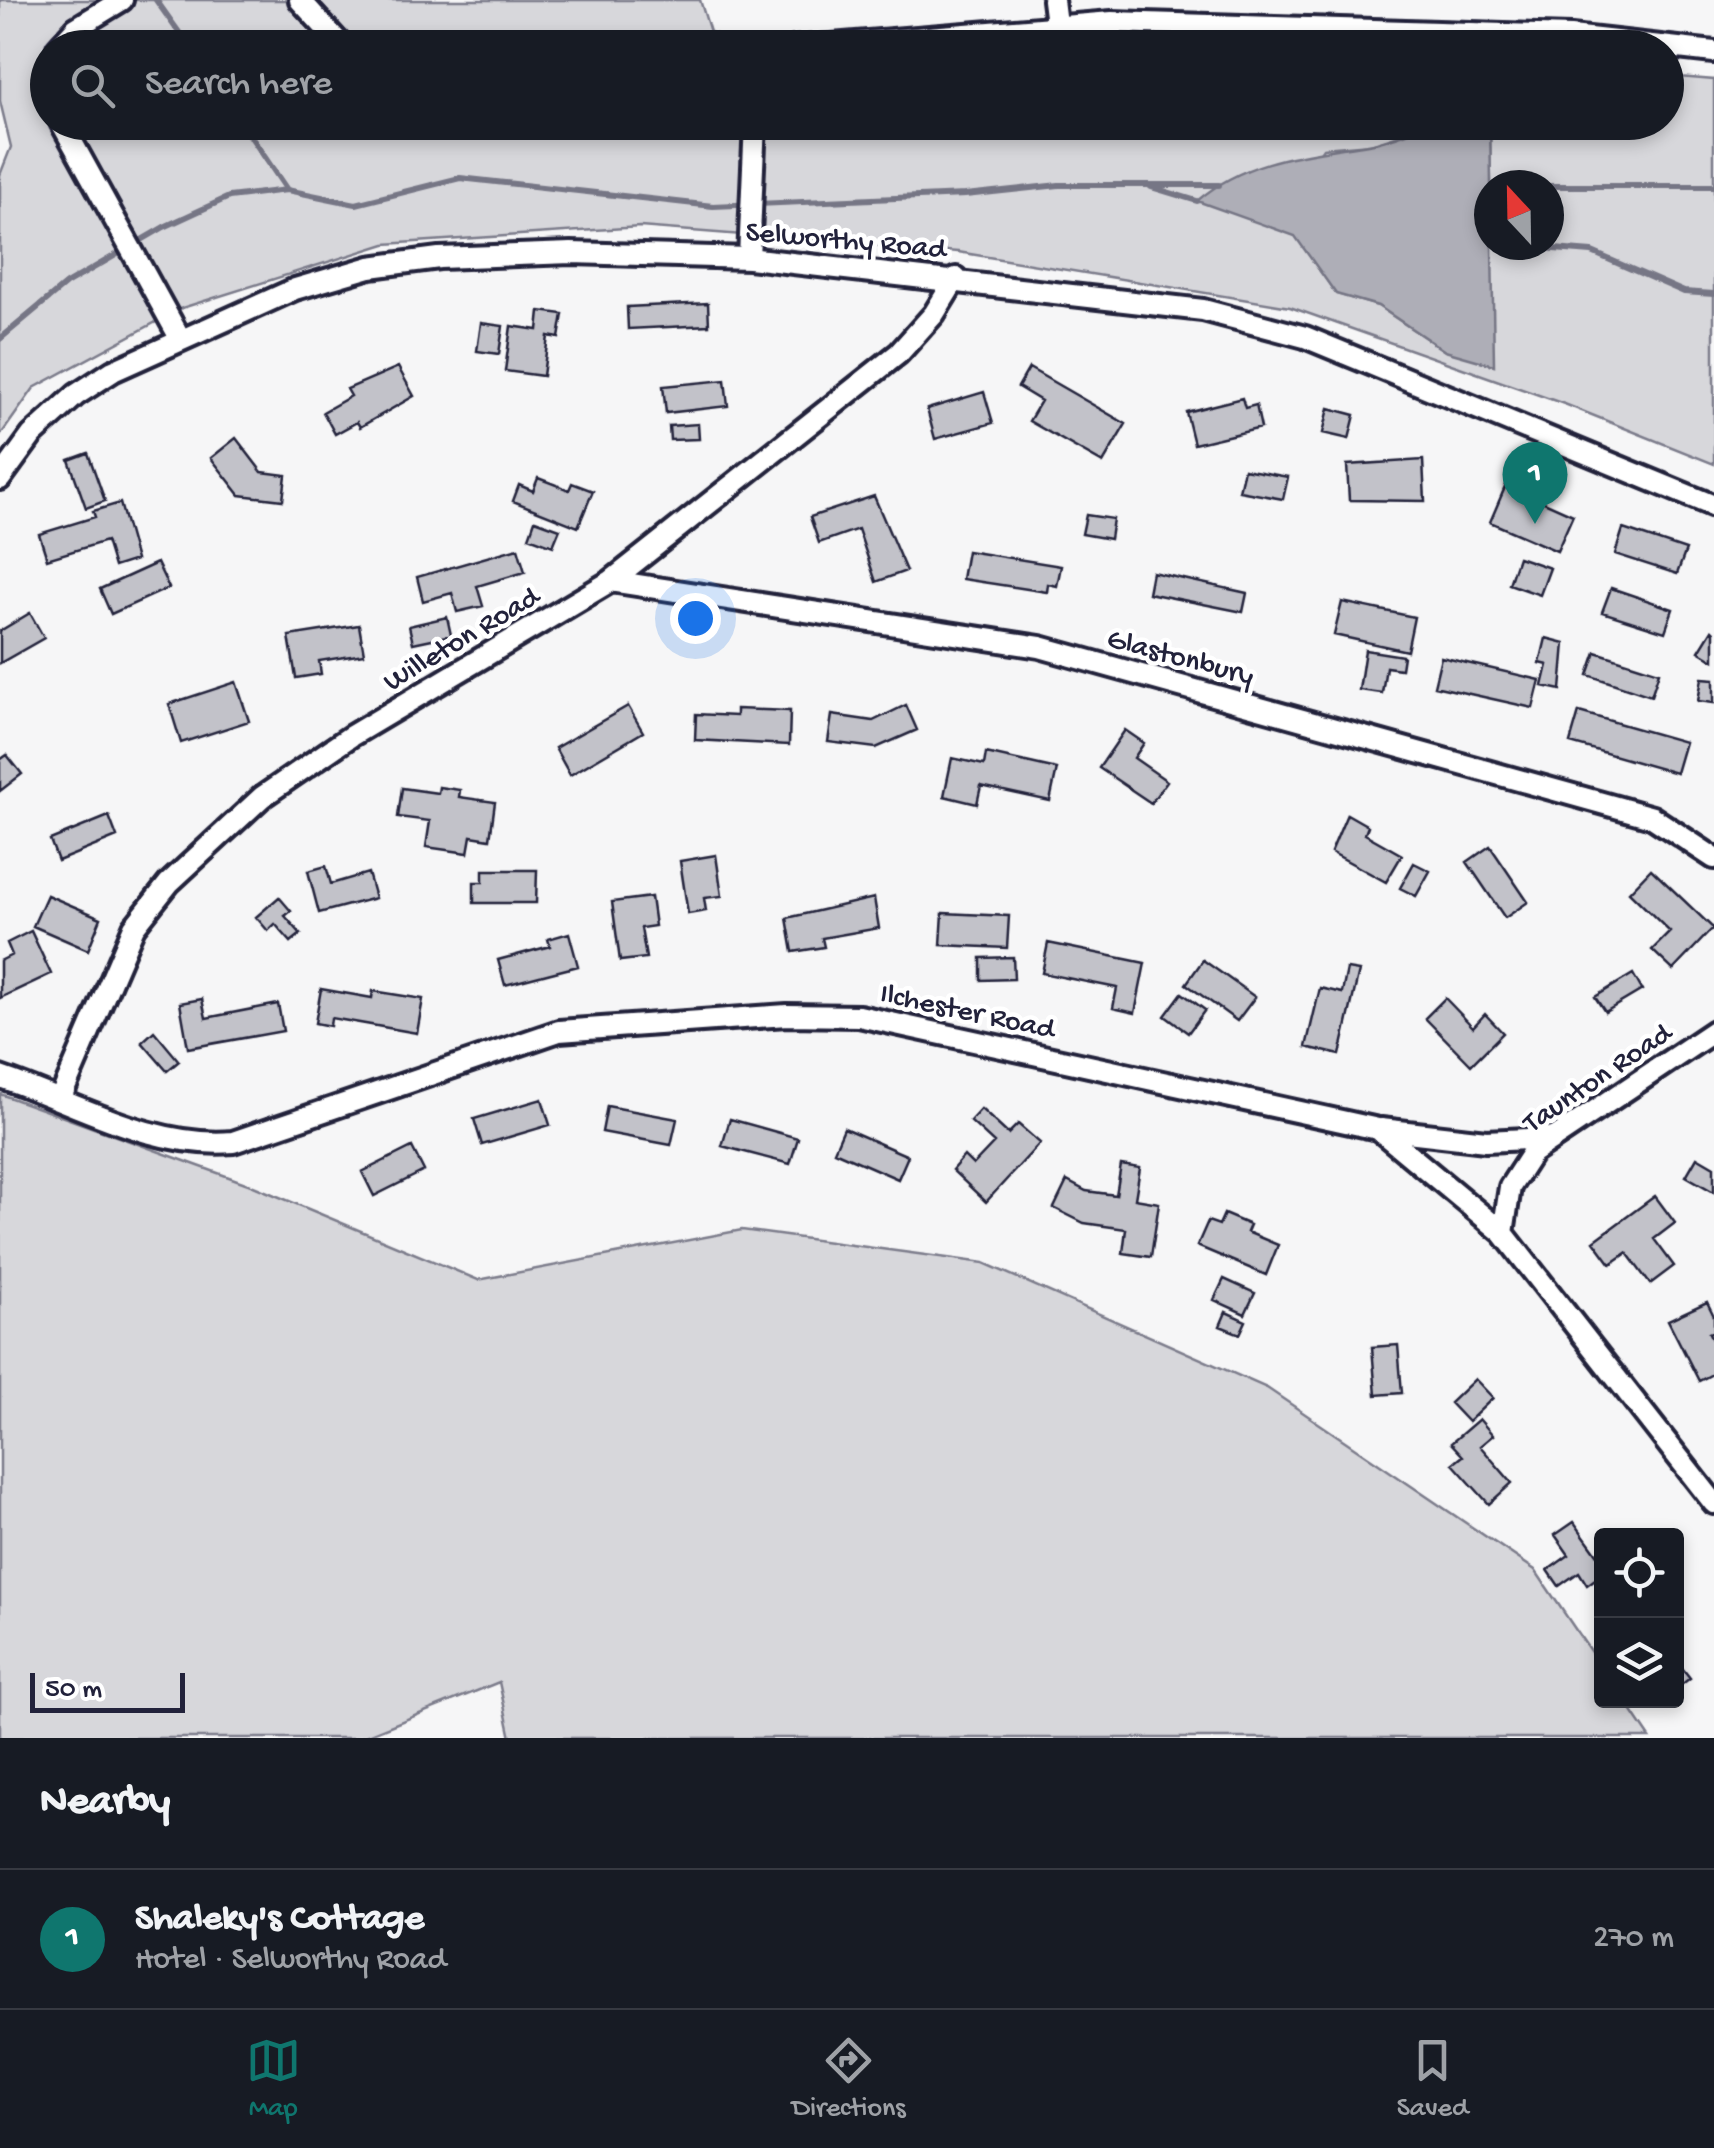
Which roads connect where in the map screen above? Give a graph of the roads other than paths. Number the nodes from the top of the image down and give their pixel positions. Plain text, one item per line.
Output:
1 (122, 0) edge
2 (300, 0) edge
3 (1053, 0) edge
4 (1056, 24) junction
5 (74, 30) edge
6 (328, 30) edge
7 (989, 30) edge
8 (1463, 30) edge
9 (1684, 49) edge
10 (1714, 52) edge
11 (72, 140) edge
12 (754, 140) edge
13 (749, 258) junction
14 (956, 278) junction
15 (180, 338) junction
16 (0, 479) edge
17 (1714, 506) edge
18 (611, 582) junction
19 (1714, 858) edge
20 (1712, 1037) edge
21 (0, 1077) edge
22 (62, 1097) junction
23 (1378, 1129) junction
24 (1548, 1138) junction
25 (1503, 1233) junction
26 (1714, 1503) edge

1 - 5 street
2 - 6 street
3 - 4 street
4 - 7 street
4 - 8 street
9 - 10 street
11 - 15 street
12 - 13 street
13 - 14 street, Selworthy Road
13 - 15 street, Selworthy Road
14 - 17 street, Selworthy Road
14 - 18 street, Willeton Road
15 - 16 street, Selworthy Road
18 - 19 street, Glastonbury
18 - 22 street, Willeton Road
20 - 24 street, Taunton Road
21 - 22 street
22 - 23 street, Ilchester Road
23 - 24 street
23 - 25 street, Ilchester Road
24 - 25 street, Taunton Road
25 - 26 street, Ilchester Road

